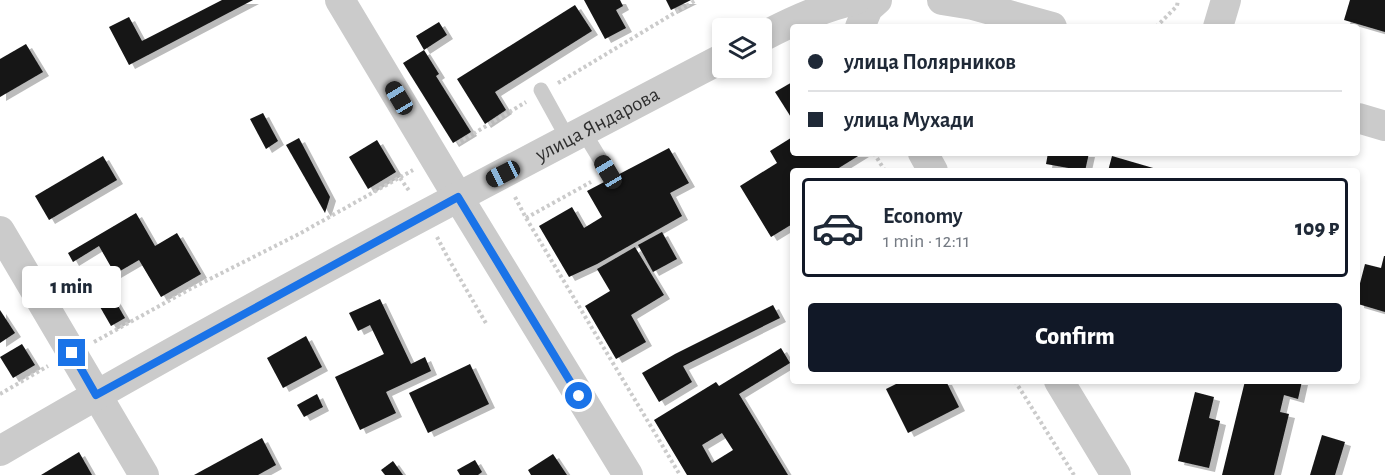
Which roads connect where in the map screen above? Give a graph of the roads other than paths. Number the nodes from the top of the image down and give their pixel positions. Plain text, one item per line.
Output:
1 (340, 0) edge
2 (877, 0) edge
3 (942, 0) edge
4 (1226, 0) edge
5 (845, 10) edge
6 (861, 24) edge
7 (1041, 24) edge
8 (1219, 24) edge
9 (772, 32) edge
10 (712, 64) edge
11 (541, 91) road end
12 (1360, 119) edge
13 (1385, 126) edge
14 (576, 135) junction
15 (608, 172) road end
16 (458, 197) junction
17 (0, 231) edge
18 (1061, 384) edge
19 (96, 395) junction
20 (0, 451) edge
21 (144, 475) edge
22 (628, 475) edge
23 (1116, 475) edge

1 - 16 street
2 - 6 street
3 - 7 street
4 - 8 street
5 - 9 street
10 - 14 street, улица Яндарова
11 - 14 lane
12 - 13 street
14 - 15 lane
14 - 16 street, улица Яндарова
16 - 19 street, улица Яндарова
16 - 22 street
17 - 19 street
18 - 23 street
19 - 20 street, улица Яндарова
19 - 21 street

